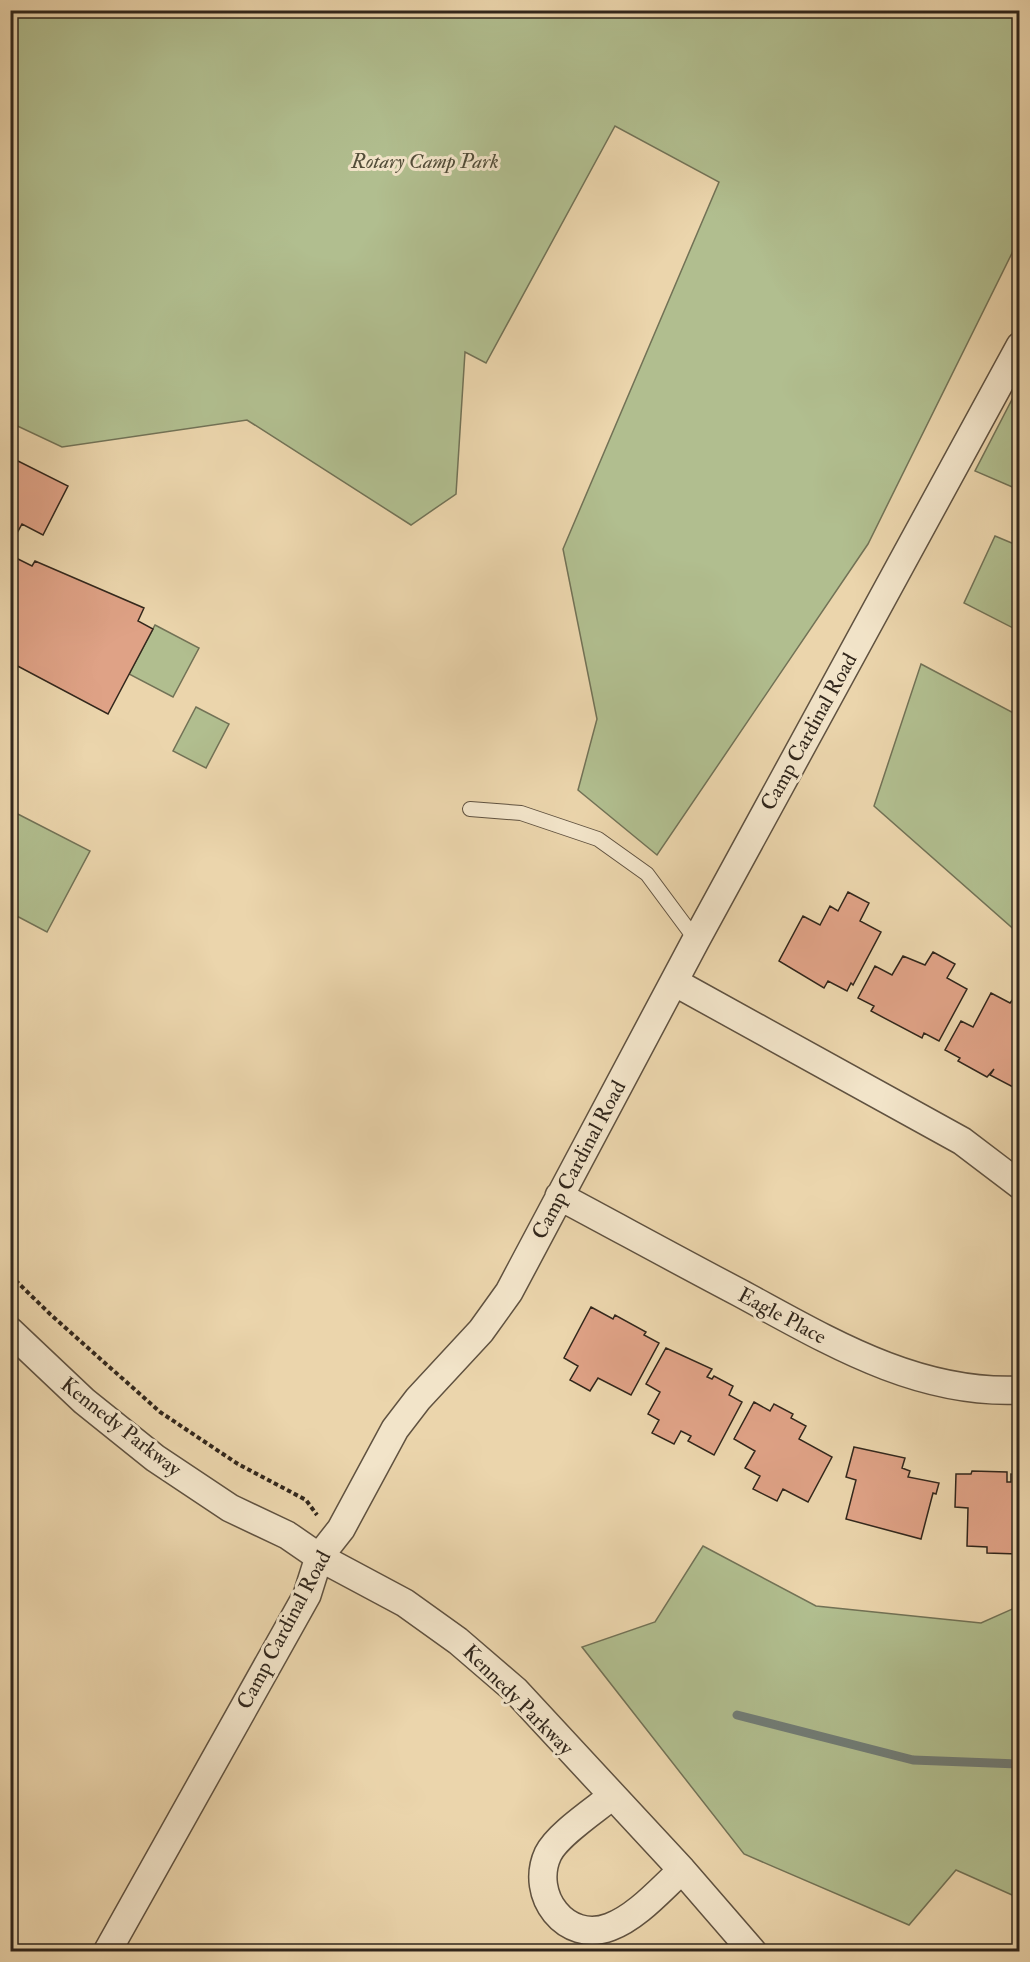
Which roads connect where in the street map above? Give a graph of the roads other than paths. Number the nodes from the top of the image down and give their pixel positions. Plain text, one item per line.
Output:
1 (1020, 346) edge
2 (470, 809) dead end
3 (696, 940) junction
4 (676, 982) junction
5 (1020, 1185) edge
6 (559, 1196) junction
7 (10, 1331) edge
8 (1020, 1390) edge
9 (319, 1557) junction
10 (612, 1796) junction
11 (682, 1870) junction
12 (107, 1952) edge
13 (753, 1952) edge

1 - 3 street, Camp Cardinal Road
2 - 3 lane
3 - 4 street, Camp Cardinal Road
4 - 5 street
4 - 6 street, Camp Cardinal Road
6 - 8 street, Eagle Place
6 - 9 street, Camp Cardinal Road
7 - 9 street, Kennedy Parkway
9 - 10 street, Kennedy Parkway
9 - 12 street, Camp Cardinal Road
10 - 11 street, Kennedy Parkway
10 - 11 street
11 - 13 street, Kennedy Parkway

